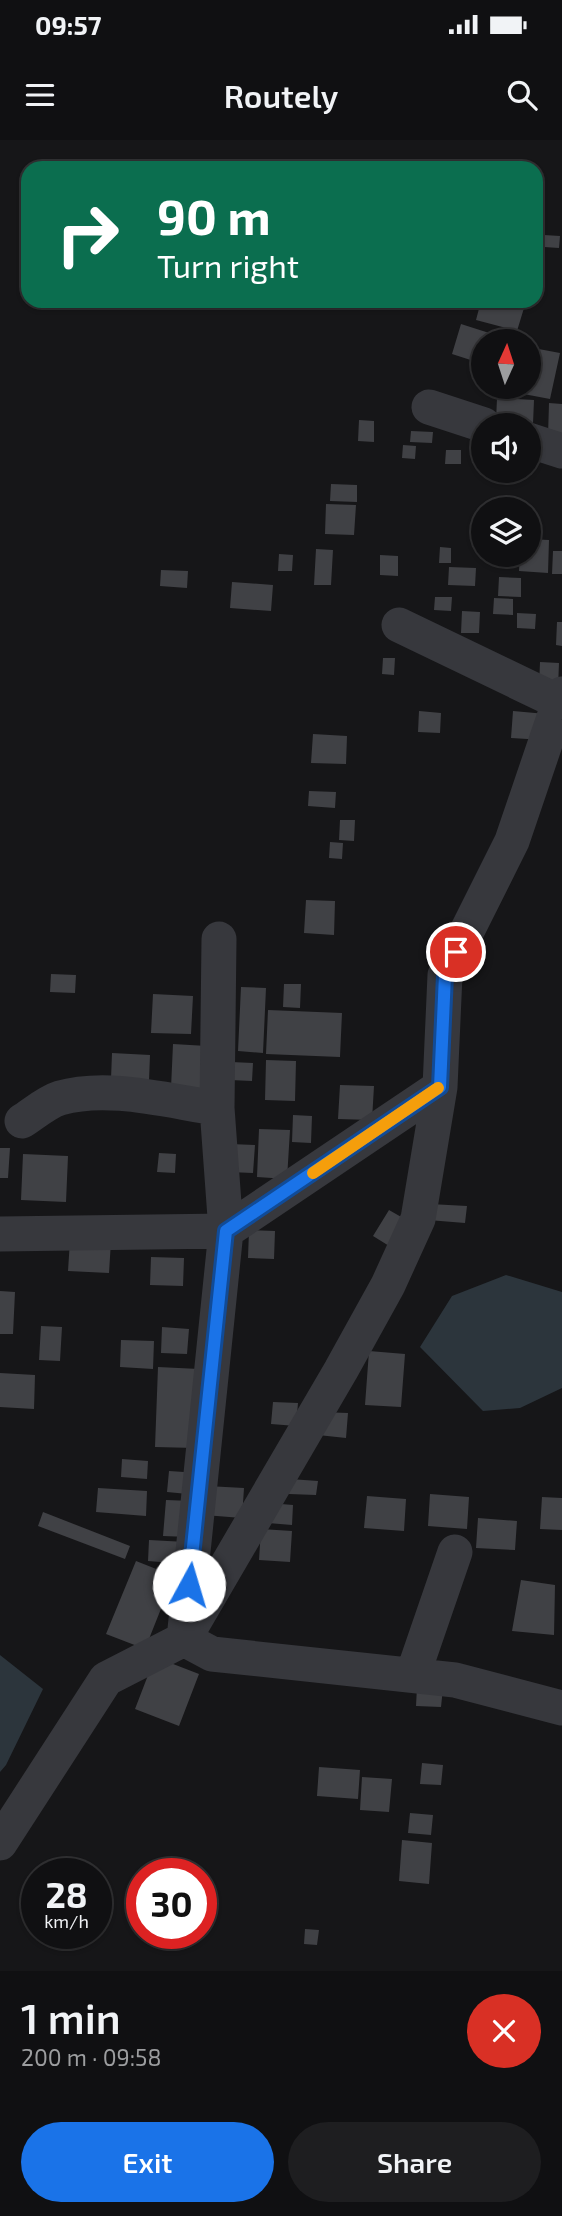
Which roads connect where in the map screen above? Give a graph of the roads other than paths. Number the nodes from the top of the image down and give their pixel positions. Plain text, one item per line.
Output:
1 (429, 407) dead end
2 (471, 421) edge
3 (541, 444) edge
4 (562, 451) edge
5 (398, 625) dead end
6 (561, 698) edge
7 (219, 939) dead end
8 (440, 1087) junction
9 (216, 1108) junction
10 (22, 1121) dead end
11 (226, 1231) junction
12 (0, 1234) edge
13 (455, 1552) dead end
14 (184, 1639) junction
15 (413, 1674) junction
16 (562, 1709) edge
17 (0, 1843) edge

1 - 2 street
3 - 4 street
5 - 6 street
6 - 8 street
7 - 9 street
8 - 11 street
8 - 14 street
9 - 10 street
9 - 11 street
11 - 12 street
11 - 14 street
13 - 15 street
14 - 15 street
14 - 17 street
15 - 16 street

